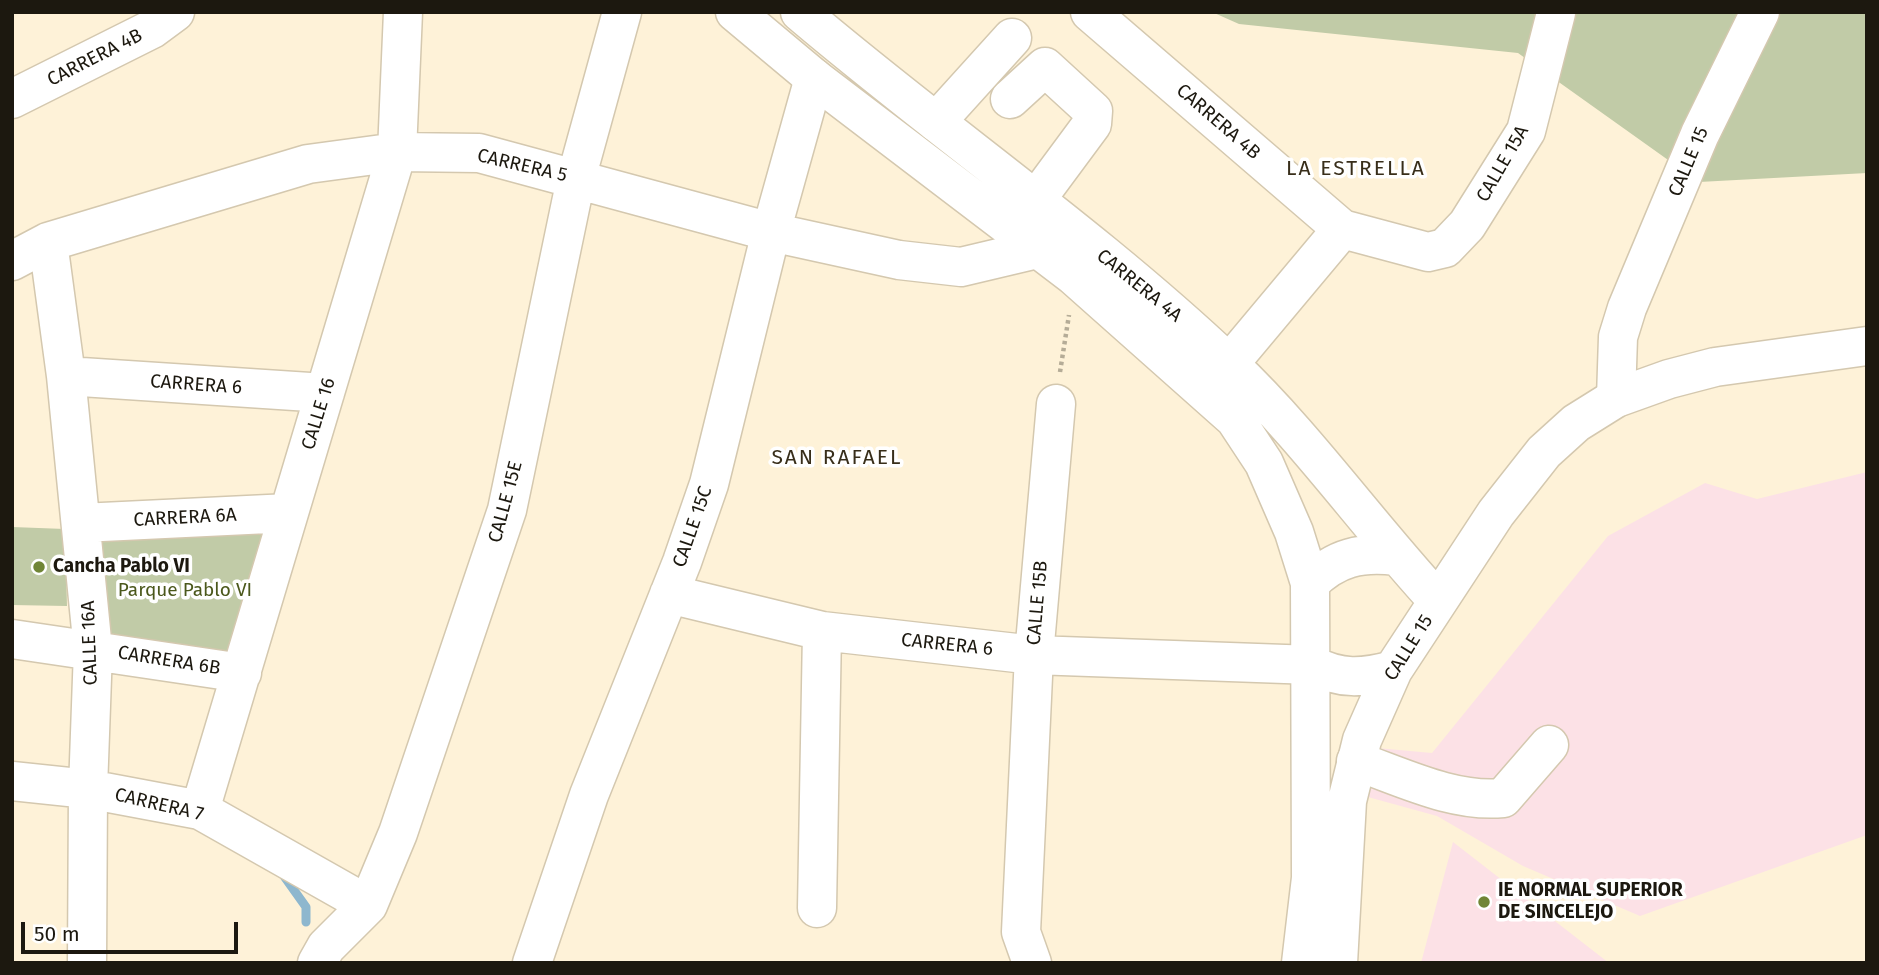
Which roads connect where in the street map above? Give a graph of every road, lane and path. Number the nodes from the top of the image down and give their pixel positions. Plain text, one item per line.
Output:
1 (403, 12) edge
2 (622, 12) edge
3 (735, 12) edge
4 (800, 12) edge
5 (1090, 12) edge
6 (1760, 12) edge
7 (1556, 13) edge
8 (160, 18) edge
9 (1012, 38) dead end
10 (814, 78) junction
11 (12, 99) edge
12 (1010, 99) dead end
13 (936, 122) junction
14 (397, 152) junction
15 (576, 179) junction
16 (1035, 201) junction
17 (1342, 229) junction
18 (771, 232) junction
19 (48, 243) junction
20 (1037, 249) junction
21 (1428, 252) joint
22 (12, 261) edge
23 (1074, 276) junction
24 (1867, 346) edge
25 (1229, 364) junction
26 (66, 376) junction
27 (325, 393) junction
28 (1616, 398) junction
29 (1056, 404) joint
30 (289, 513) junction
31 (81, 523) junction
32 (1396, 556) junction
33 (1310, 583) junction
34 (669, 594) junction
35 (1438, 601) junction
36 (822, 631) junction
37 (12, 639) edge
38 (93, 650) junction
39 (1034, 655) junction
40 (1312, 665) junction
41 (1393, 670) junction
42 (242, 673) junction
43 (1549, 745) dead end
44 (1356, 761) junction
45 (12, 781) edge
46 (88, 789) junction
47 (200, 810) junction
48 (368, 905) junction
49 (817, 908) dead end
50 (1026, 947) edge
51 (88, 963) edge
52 (317, 963) edge
53 (532, 963) edge
54 (1301, 963) edge
55 (1338, 963) edge

1 - 14 street, CALLE 16
2 - 15 street, CALLE 15E
3 - 10 street, CARRERA 4A
4 - 13 street, CARRERA 4A
5 - 17 street, CARRERA 4B
6 - 28 street, CALLE 15
7 - 21 street, CALLE 15A
8 - 11 street, CARRERA 4B
9 - 13 street
10 - 18 street, CALLE 15C
10 - 20 street, CARRERA 4A
12 - 16 street
13 - 16 street, CARRERA 4A
14 - 15 street, CARRERA 5
14 - 19 street, CARRERA 5
14 - 27 street, CALLE 16
15 - 18 street, CARRERA 5
15 - 48 street, CALLE 15E
16 - 25 street, CARRERA 4A
17 - 21 street, CARRERA 4B
17 - 25 street
18 - 20 street, CARRERA 5
18 - 34 street, CALLE 15C
19 - 22 street, CARRERA 5
19 - 26 street, CALLE 16A
20 - 23 street, CARRERA 4A
23 - 29 path
23 - 33 street, CARRERA 4A
24 - 28 street, CALLE 15
25 - 32 street, CARRERA 4A
26 - 27 street, CARRERA 6
26 - 31 street, CALLE 16A
27 - 30 street, CALLE 16
28 - 35 street, CALLE 15
29 - 39 street, CALLE 15B
30 - 31 street, CARRERA 6A
30 - 42 street, CALLE 16
31 - 38 street, CALLE 16A
32 - 33 street
32 - 35 street, CARRERA 4A
33 - 40 street
34 - 36 street, CARRERA 6
34 - 53 street, CALLE 15C
35 - 41 street, CALLE 15
36 - 39 street, CARRERA 6
36 - 49 street
37 - 38 street, CARRERA 6B
38 - 42 street, CARRERA 6B
38 - 46 street, CALLE 16A
39 - 40 street, CARRERA 6
39 - 50 street, CALLE 15B
40 - 41 street
40 - 54 street
41 - 44 street, CALLE 15
42 - 47 street, CALLE 16
43 - 44 street
44 - 55 street, CALLE 15
45 - 46 street, CARRERA 7
46 - 47 street, CARRERA 7
46 - 51 street, CALLE 16A
47 - 48 street, CARRERA 7
48 - 52 street, CALLE 15E

